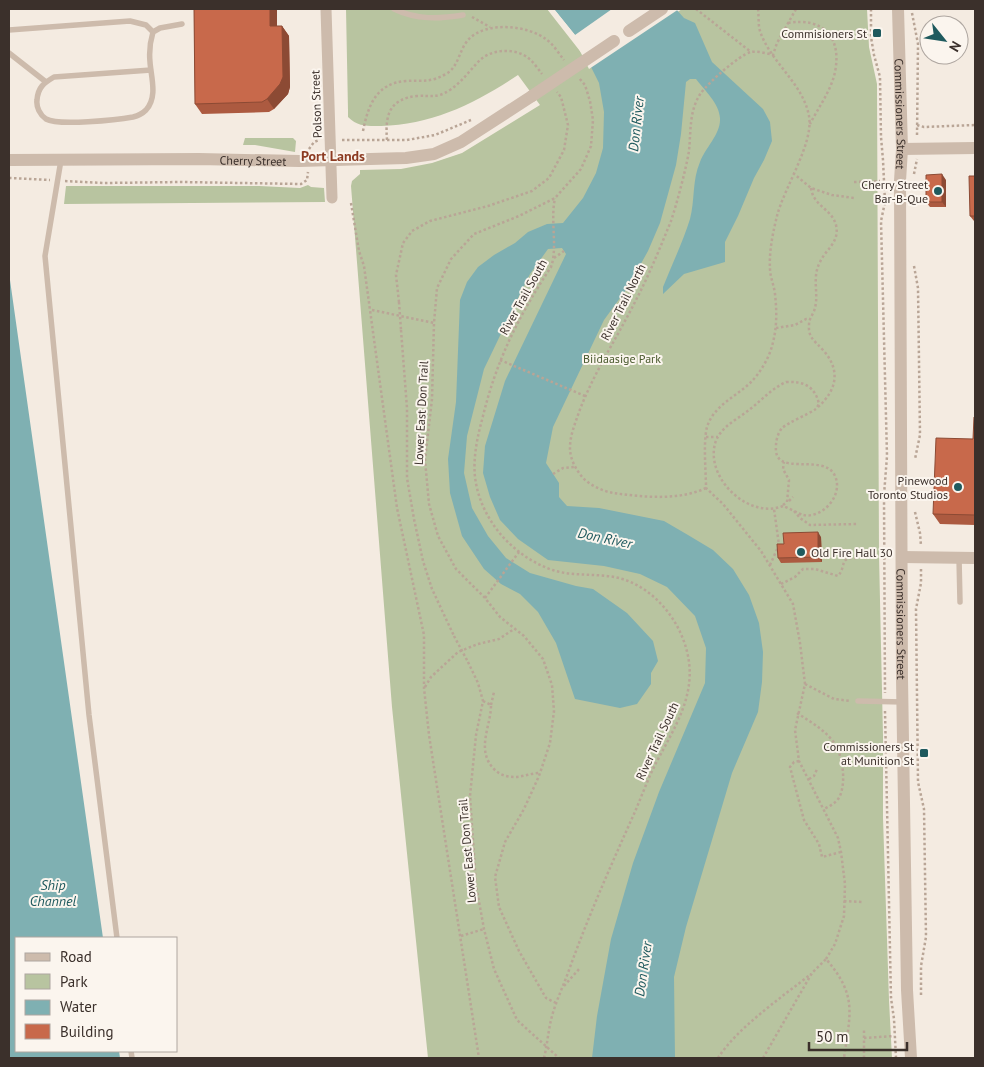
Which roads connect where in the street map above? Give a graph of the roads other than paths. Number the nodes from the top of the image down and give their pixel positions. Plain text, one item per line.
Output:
1 (326, 9) edge
2 (394, 9) edge
3 (662, 9) edge
4 (898, 9) edge
5 (463, 14) road end
6 (182, 24) dead end
7 (9, 30) edge
8 (629, 31) dead end
9 (152, 32) junction
10 (614, 41) dead end
11 (9, 53) edge
12 (151, 70) junction
13 (46, 82) junction
14 (975, 148) edge
15 (902, 149) junction
16 (9, 160) edge
17 (61, 160) junction
18 (332, 160) junction
19 (332, 198) dead end
20 (902, 557) junction
21 (959, 558) junction
22 (975, 558) edge
23 (960, 602) dead end
24 (858, 701) road end
25 (903, 702) junction
26 (117, 937) edge
27 (911, 1058) edge

1 - 18 street, Polson Street
2 - 5 lane
3 - 8 street
4 - 15 street, Commissioners Street
6 - 9 lane
7 - 9 lane
9 - 12 lane
10 - 18 street, Cherry Street, bridge
11 - 13 lane
12 - 13 lane
12 - 13 lane
14 - 15 street
15 - 20 street, Commissioners Street
16 - 17 street, Cherry Street
17 - 18 street, Cherry Street
17 - 26 lane
18 - 19 street, Polson Street
20 - 21 street
20 - 25 street, Commissioners Street
21 - 22 street
21 - 23 lane
24 - 25 lane
25 - 27 street, Commissioners Street

